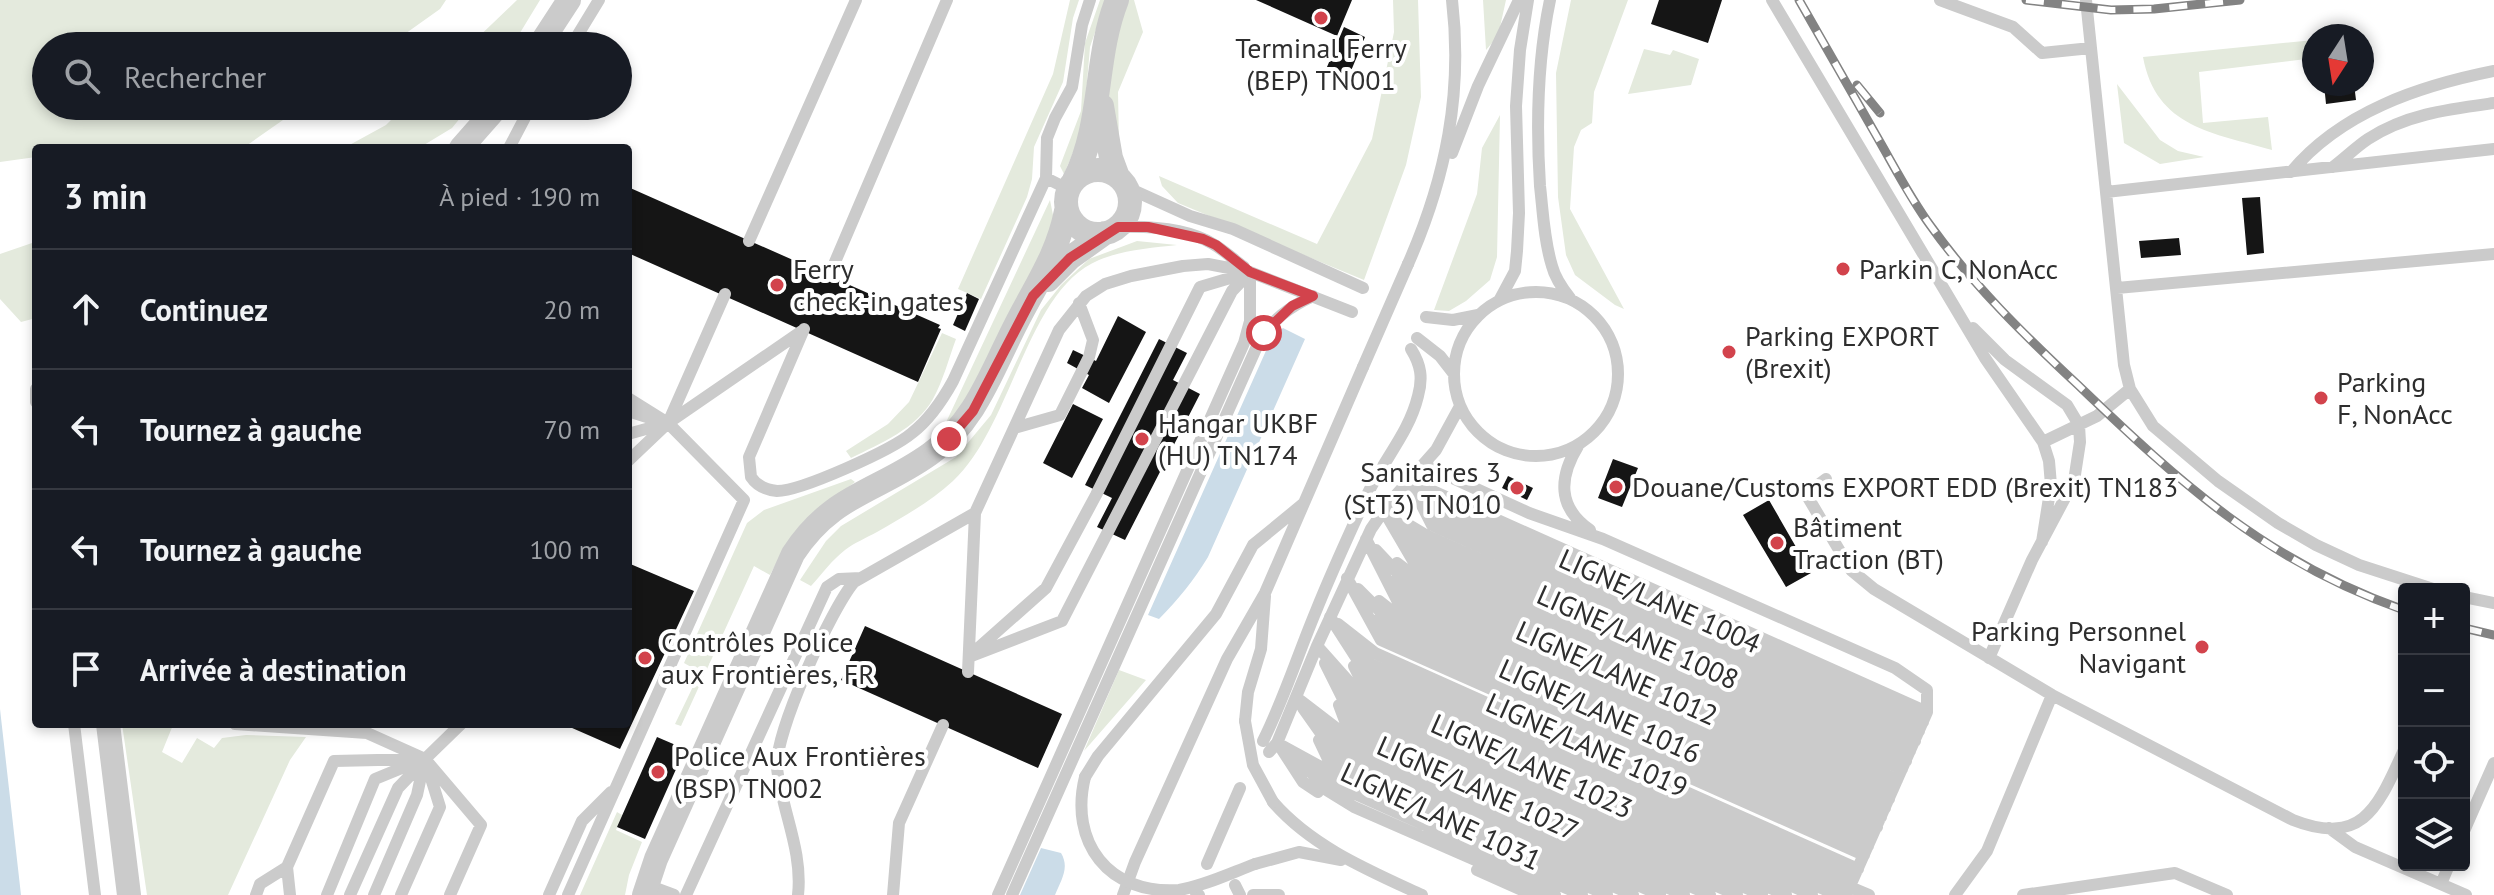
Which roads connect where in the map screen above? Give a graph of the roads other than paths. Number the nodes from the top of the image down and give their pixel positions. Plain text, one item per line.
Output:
1 (569, 0) edge
2 (599, 0) edge
3 (856, 0) edge
4 (947, 0) edge
5 (1090, 0) edge
6 (1117, 0) edge
7 (1452, 0) edge
8 (1519, 0) edge
9 (1528, 0) edge
10 (1550, 0) edge
11 (1772, 0) edge
12 (1940, 0) edge
13 (2086, 0) edge
14 (548, 32) edge
15 (580, 32) edge
16 (2091, 48) junction
17 (2494, 71) edge
18 (1099, 77) junction
19 (2494, 103) edge
20 (485, 120) edge
21 (524, 120) edge
22 (463, 144) edge
23 (511, 144) edge
24 (2494, 149) edge
25 (2333, 167) junction
26 (2291, 172) junction
27 (1046, 178) junction
28 (1122, 182) junction
29 (2106, 192) junction
30 (1069, 193) junction
31 (1434, 197) junction
32 (1112, 230) junction
33 (749, 241) dead end
34 (2494, 254) edge
35 (1250, 272) junction
36 (829, 276) dead end
37 (1363, 288) dead end
38 (2117, 288) junction
39 (725, 294) dead end
40 (1033, 296) junction
41 (1313, 296) junction
42 (1570, 298) junction
43 (1500, 299) junction
44 (1079, 303) junction
45 (1954, 303) junction
46 (1352, 312) dead end
47 (1478, 315) junction
48 (1426, 317) dead end
49 (1454, 374) junction
50 (2130, 389) junction
51 (632, 400) edge
52 (1460, 406) junction
53 (632, 412) edge
54 (668, 423) junction
55 (2079, 425) junction
56 (1014, 428) junction
57 (632, 430) edge
58 (2043, 442) junction
59 (1580, 444) junction
60 (632, 457) edge
61 (1424, 465) junction
62 (1826, 479) dead end
63 (1409, 480) junction
64 (1305, 502) junction
65 (1384, 511) junction
66 (975, 513) junction
67 (1366, 539) junction
68 (1603, 539) junction
69 (2042, 542) junction
70 (861, 578) junction
71 (1347, 578) junction
72 (2414, 583) edge
73 (1265, 593) junction
74 (2470, 602) edge
75 (2494, 603) edge
76 (1330, 617) junction
77 (1317, 646) junction
78 (969, 657) junction
79 (1989, 658) junction
80 (968, 672) dead end
81 (2052, 695) junction
82 (1297, 698) junction
83 (943, 725) dead end
84 (74, 728) edge
85 (108, 728) edge
86 (294, 728) edge
87 (457, 728) edge
88 (1270, 745) junction
89 (425, 759) junction
90 (2398, 763) edge
91 (2494, 763) edge
92 (1895, 784) junction
93 (616, 787) junction
94 (1240, 788) dead end
95 (2470, 817) edge
96 (2329, 828) junction
97 (1215, 847) junction
98 (1223, 860) dead end
99 (1352, 862) junction
100 (1207, 864) dead end
101 (287, 867) junction
102 (2446, 871) edge
103 (2441, 884) junction
104 (1849, 886) edge
105 (645, 890) edge
106 (1274, 894) edge
107 (95, 895) edge
108 (129, 895) edge
109 (256, 895) edge
110 (290, 895) edge
111 (327, 895) edge
112 (350, 895) edge
113 (374, 895) edge
114 (401, 895) edge
115 (450, 895) edge
116 (549, 895) edge
117 (568, 895) edge
118 (674, 895) edge
119 (686, 895) edge
120 (798, 895) edge
121 (893, 895) edge
122 (998, 895) edge
123 (1012, 895) edge
124 (1123, 895) edge
125 (1253, 895) edge
126 (1422, 895) edge
127 (1533, 895) edge
128 (1555, 895) edge
129 (1582, 895) edge
130 (1607, 895) edge
131 (1633, 895) edge
132 (1660, 895) edge
133 (1684, 895) edge
134 (1710, 895) edge
135 (1737, 895) edge
136 (1762, 895) edge
137 (1786, 895) edge
138 (1812, 895) edge
139 (1869, 895) edge
140 (1955, 895) edge
141 (2024, 895) edge
142 (2227, 895) edge
143 (2466, 895) edge

1 - 14 street
2 - 15 lane
3 - 33 lane
4 - 36 lane
5 - 27 lane
6 - 18 street
7 - 31 lane
8 - 31 lane
9 - 43 lane
10 - 42 lane
11 - 45 lane
12 - 16 lane
13 - 16 lane
16 - 29 lane
17 - 26 lane
18 - 28 street
18 - 30 street
19 - 25 lane
20 - 22 street
21 - 23 lane
24 - 25 lane
25 - 26 lane
26 - 29 lane
27 - 30 lane
27 - 54 lane
28 - 30 street
28 - 32 street
28 - 37 lane
29 - 38 lane
30 - 32 street
30 - 40 street
31 - 64 lane, bridge
32 - 35 lane
32 - 40 street
34 - 38 lane
35 - 41 lane
35 - 44 lane
35 - 78 lane
35 - 78 lane
35 - 122 lane
38 - 50 lane
39 - 54 lane
40 - 105 street
41 - 46 lane
41 - 123 lane
42 - 43 lane
42 - 59 lane
43 - 47 lane
44 - 56 lane
44 - 56 lane
45 - 55 lane
45 - 58 lane
47 - 48 lane
47 - 49 lane
49 - 52 lane
49 - 88 lane
50 - 55 lane
50 - 72 lane
51 - 54 lane
52 - 59 lane
52 - 61 lane
53 - 54 lane
54 - 57 lane
54 - 60 lane
54 - 93 lane
55 - 58 lane
55 - 69 lane
56 - 66 lane
58 - 69 lane
59 - 68 lane
61 - 63 lane
61 - 68 lane
62 - 79 lane
63 - 65 lane
63 - 92 lane
63 - 92 lane
64 - 73 lane
64 - 99 lane, bridge
65 - 67 lane
65 - 92 lane
65 - 92 lane
66 - 70 lane
66 - 78 lane
67 - 71 lane
67 - 92 lane
67 - 92 lane
68 - 92 lane
69 - 79 lane
70 - 119 lane
70 - 120 lane
71 - 76 lane
71 - 92 lane
71 - 92 lane
73 - 99 lane, bridge
73 - 124 lane
74 - 75 lane
76 - 77 lane
76 - 104 lane
76 - 104 lane, LIGNE/LANE 1019
77 - 82 lane
77 - 135 lane
77 - 136 lane, LIGNE/LANE 1023
77 - 137 lane
77 - 138 lane
78 - 80 lane
79 - 81 lane
81 - 96 lane
81 - 140 lane
82 - 88 lane
82 - 131 lane
82 - 132 lane, LIGNE/LANE 1027
82 - 133 lane
82 - 134 lane
83 - 121 lane
84 - 107 lane
85 - 108 street
86 - 89 lane
87 - 89 lane
88 - 127 lane
88 - 128 lane, LIGNE/LANE 1031
88 - 129 lane
88 - 130 lane
89 - 101 lane
89 - 111 lane
89 - 112 lane
89 - 113 lane
89 - 114 lane
89 - 115 lane
90 - 96 lane
91 - 95 lane
92 - 104 lane
93 - 116 lane
93 - 117 lane
94 - 97 lane
96 - 103 lane
97 - 98 lane
97 - 100 lane
99 - 126 lane
101 - 109 lane
101 - 110 lane
102 - 103 lane
103 - 143 lane
104 - 139 lane
105 - 118 lane
106 - 125 lane
141 - 142 lane

